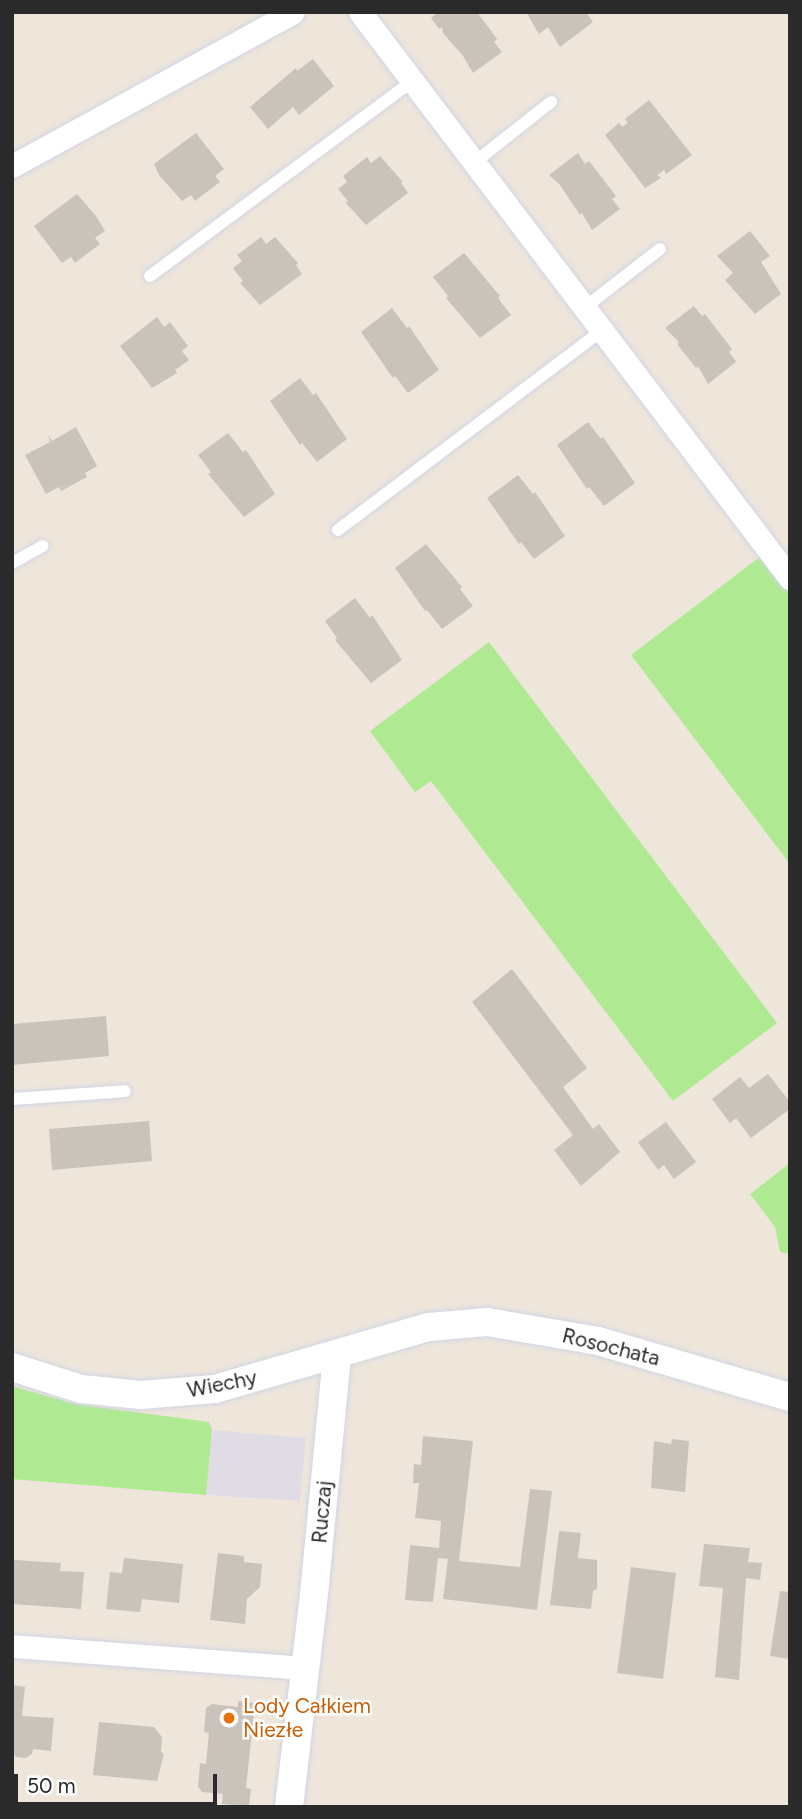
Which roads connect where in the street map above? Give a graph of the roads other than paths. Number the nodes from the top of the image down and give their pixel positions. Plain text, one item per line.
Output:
1 (293, 12) edge
2 (360, 12) edge
3 (413, 81) junction
4 (551, 102) dead end
5 (475, 162) junction
6 (12, 166) edge
7 (660, 249) dead end
8 (150, 276) dead end
9 (584, 308) junction
10 (601, 331) junction
11 (338, 530) dead end
12 (43, 546) dead end
13 (12, 563) edge
14 (790, 578) edge
15 (125, 1091) dead end
16 (12, 1099) edge
17 (429, 1327) joint
18 (337, 1356) junction
19 (12, 1367) edge
20 (790, 1397) edge
21 (12, 1646) edge
22 (303, 1668) junction
23 (289, 1807) edge

1 - 6 street
2 - 3 street
3 - 5 street
3 - 8 lane
4 - 5 lane
5 - 9 street
7 - 9 lane
9 - 10 street
10 - 11 lane
10 - 14 street
12 - 13 lane
15 - 16 lane
17 - 18 street, Wiechy
17 - 20 street, Rosochata
18 - 19 street, Wiechy
18 - 22 street, Ruczaj
21 - 22 street
22 - 23 street, Ruczaj

